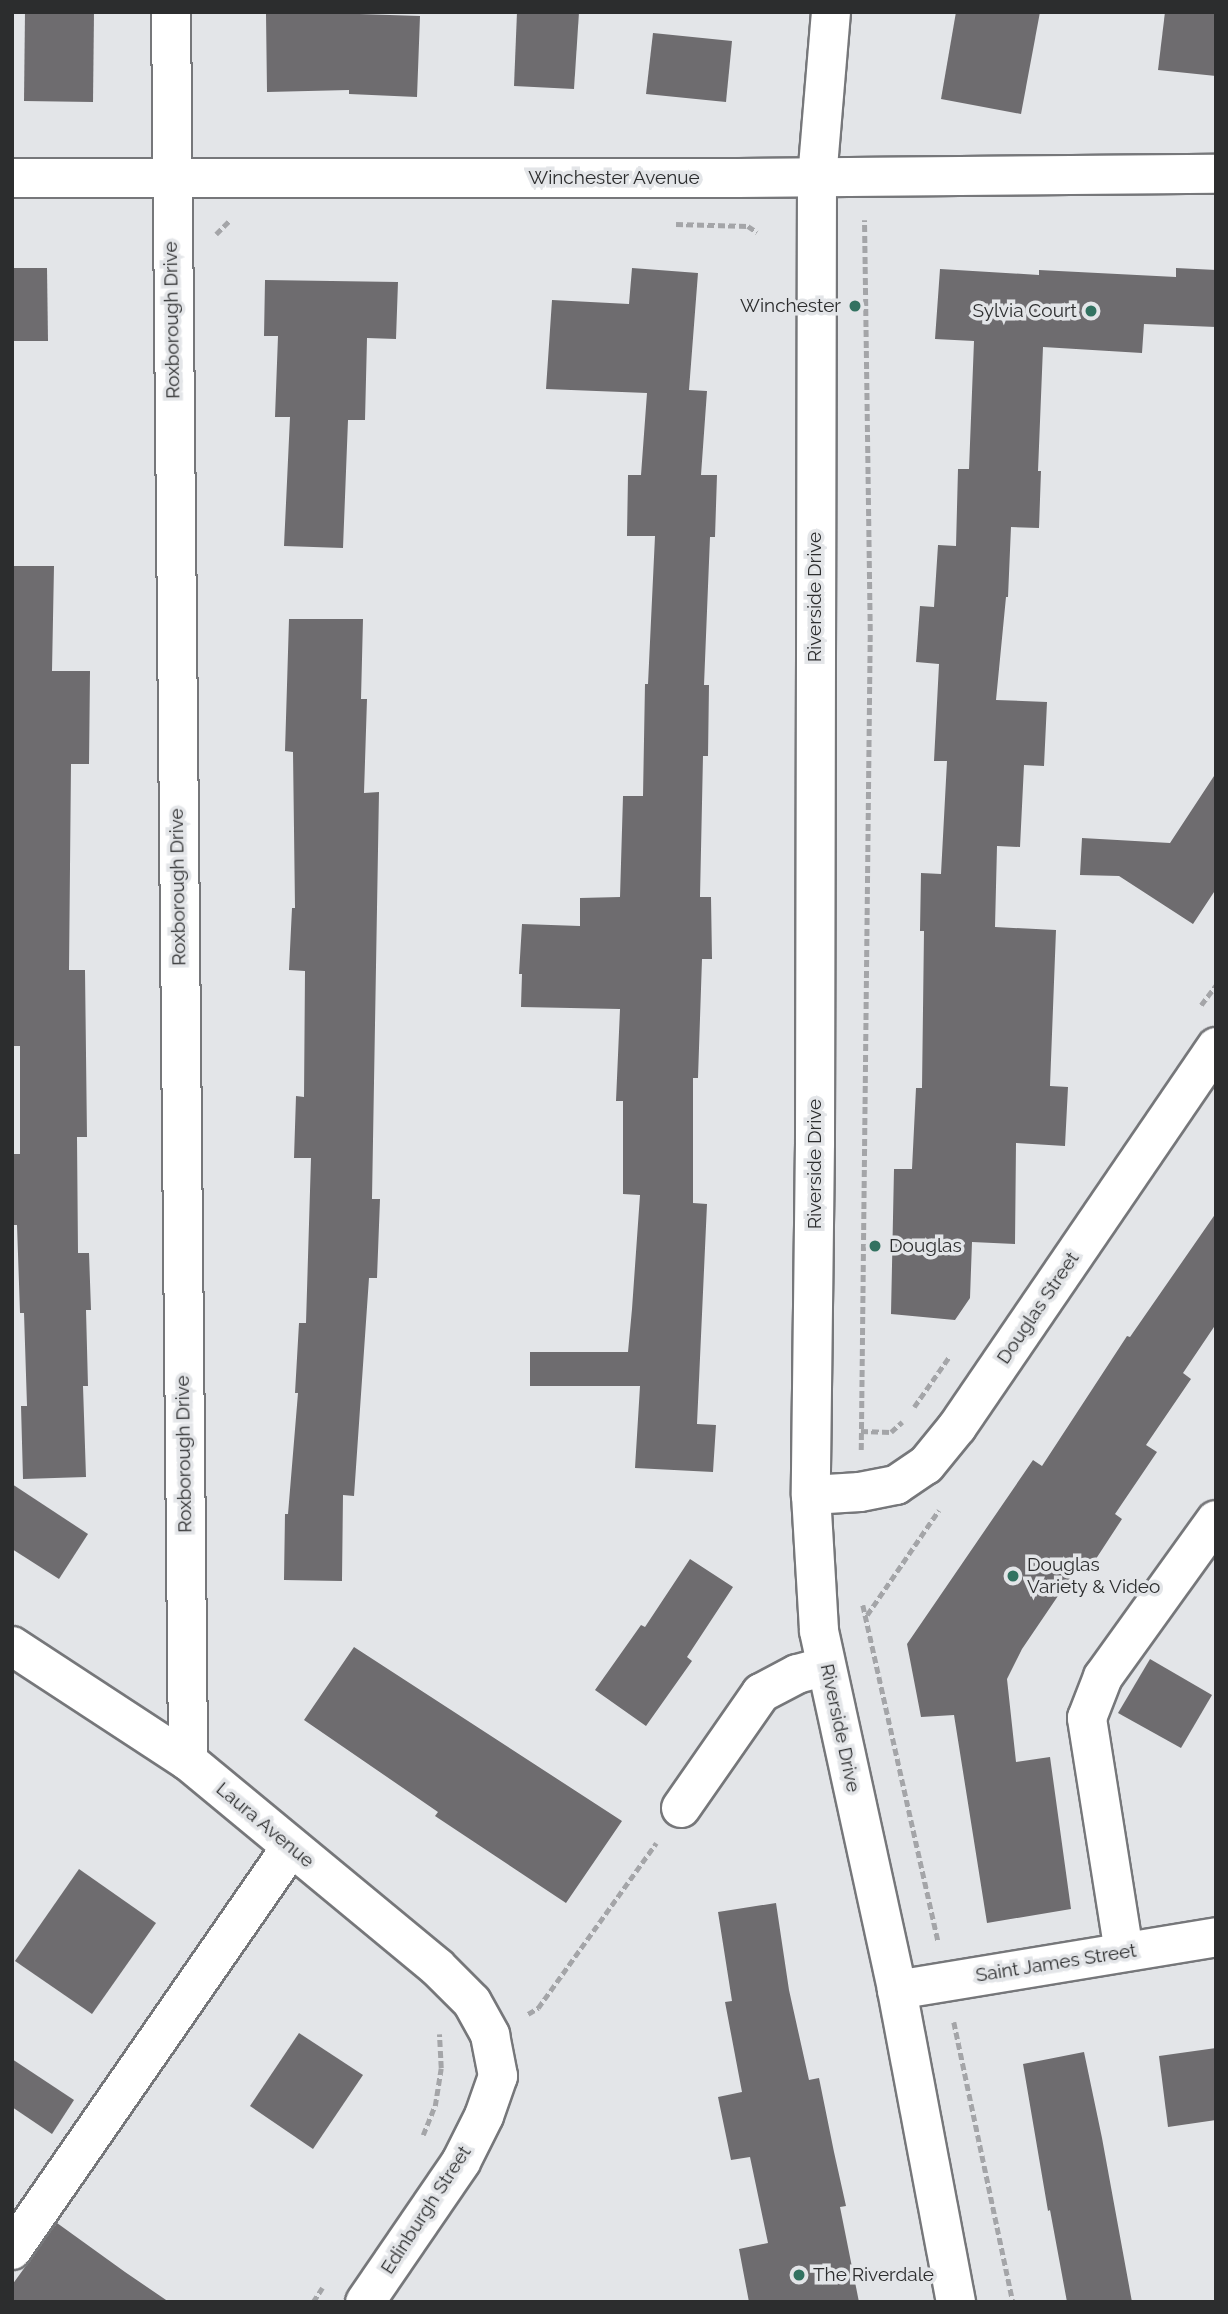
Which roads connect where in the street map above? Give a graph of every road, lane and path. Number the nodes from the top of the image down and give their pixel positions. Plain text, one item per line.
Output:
1 (171, 12) edge
2 (831, 12) edge
3 (1216, 174) edge
4 (171, 177) junction
5 (864, 177) junction
6 (12, 178) edge
7 (817, 178) junction
8 (1216, 1047) edge
9 (860, 1492) junction
10 (811, 1495) junction
11 (1216, 1520) edge
12 (860, 1594) dead end
13 (12, 1646) edge
14 (826, 1666) junction
15 (188, 1761) junction
16 (681, 1808) joint
17 (291, 1847) junction
18 (1216, 1937) edge
19 (1124, 1952) junction
20 (946, 1982) junction
21 (897, 1990) junction
22 (538, 2008) dead end
23 (439, 2032) dead end
24 (490, 2035) joint
25 (421, 2140) dead end
26 (12, 2249) edge
27 (328, 2280) dead end
28 (313, 2302) edge
29 (365, 2302) edge
30 (956, 2302) edge
31 (1013, 2302) edge

1 - 4 street, Roxborough Drive
2 - 7 street, Riverside Drive
3 - 5 street, Winchester Avenue
4 - 6 street, Winchester Avenue
4 - 7 street, Winchester Avenue
4 - 15 street, Roxborough Drive
5 - 7 street, Winchester Avenue
5 - 9 path
7 - 10 street, Riverside Drive
8 - 9 street, Douglas Street
9 - 10 street, Douglas Street
10 - 14 street, Riverside Drive
11 - 19 street
12 - 20 path
13 - 15 street, Laura Avenue
14 - 16 street
14 - 21 street, Riverside Drive
15 - 17 street, Laura Avenue
16 - 22 path
17 - 24 street, Laura Avenue
17 - 26 street
18 - 19 street, Saint James Street
19 - 20 street, Saint James Street
20 - 21 street, Saint James Street
20 - 31 path
21 - 30 street, Riverside Drive
23 - 25 path
24 - 29 street, Edinburgh Street
27 - 28 path

